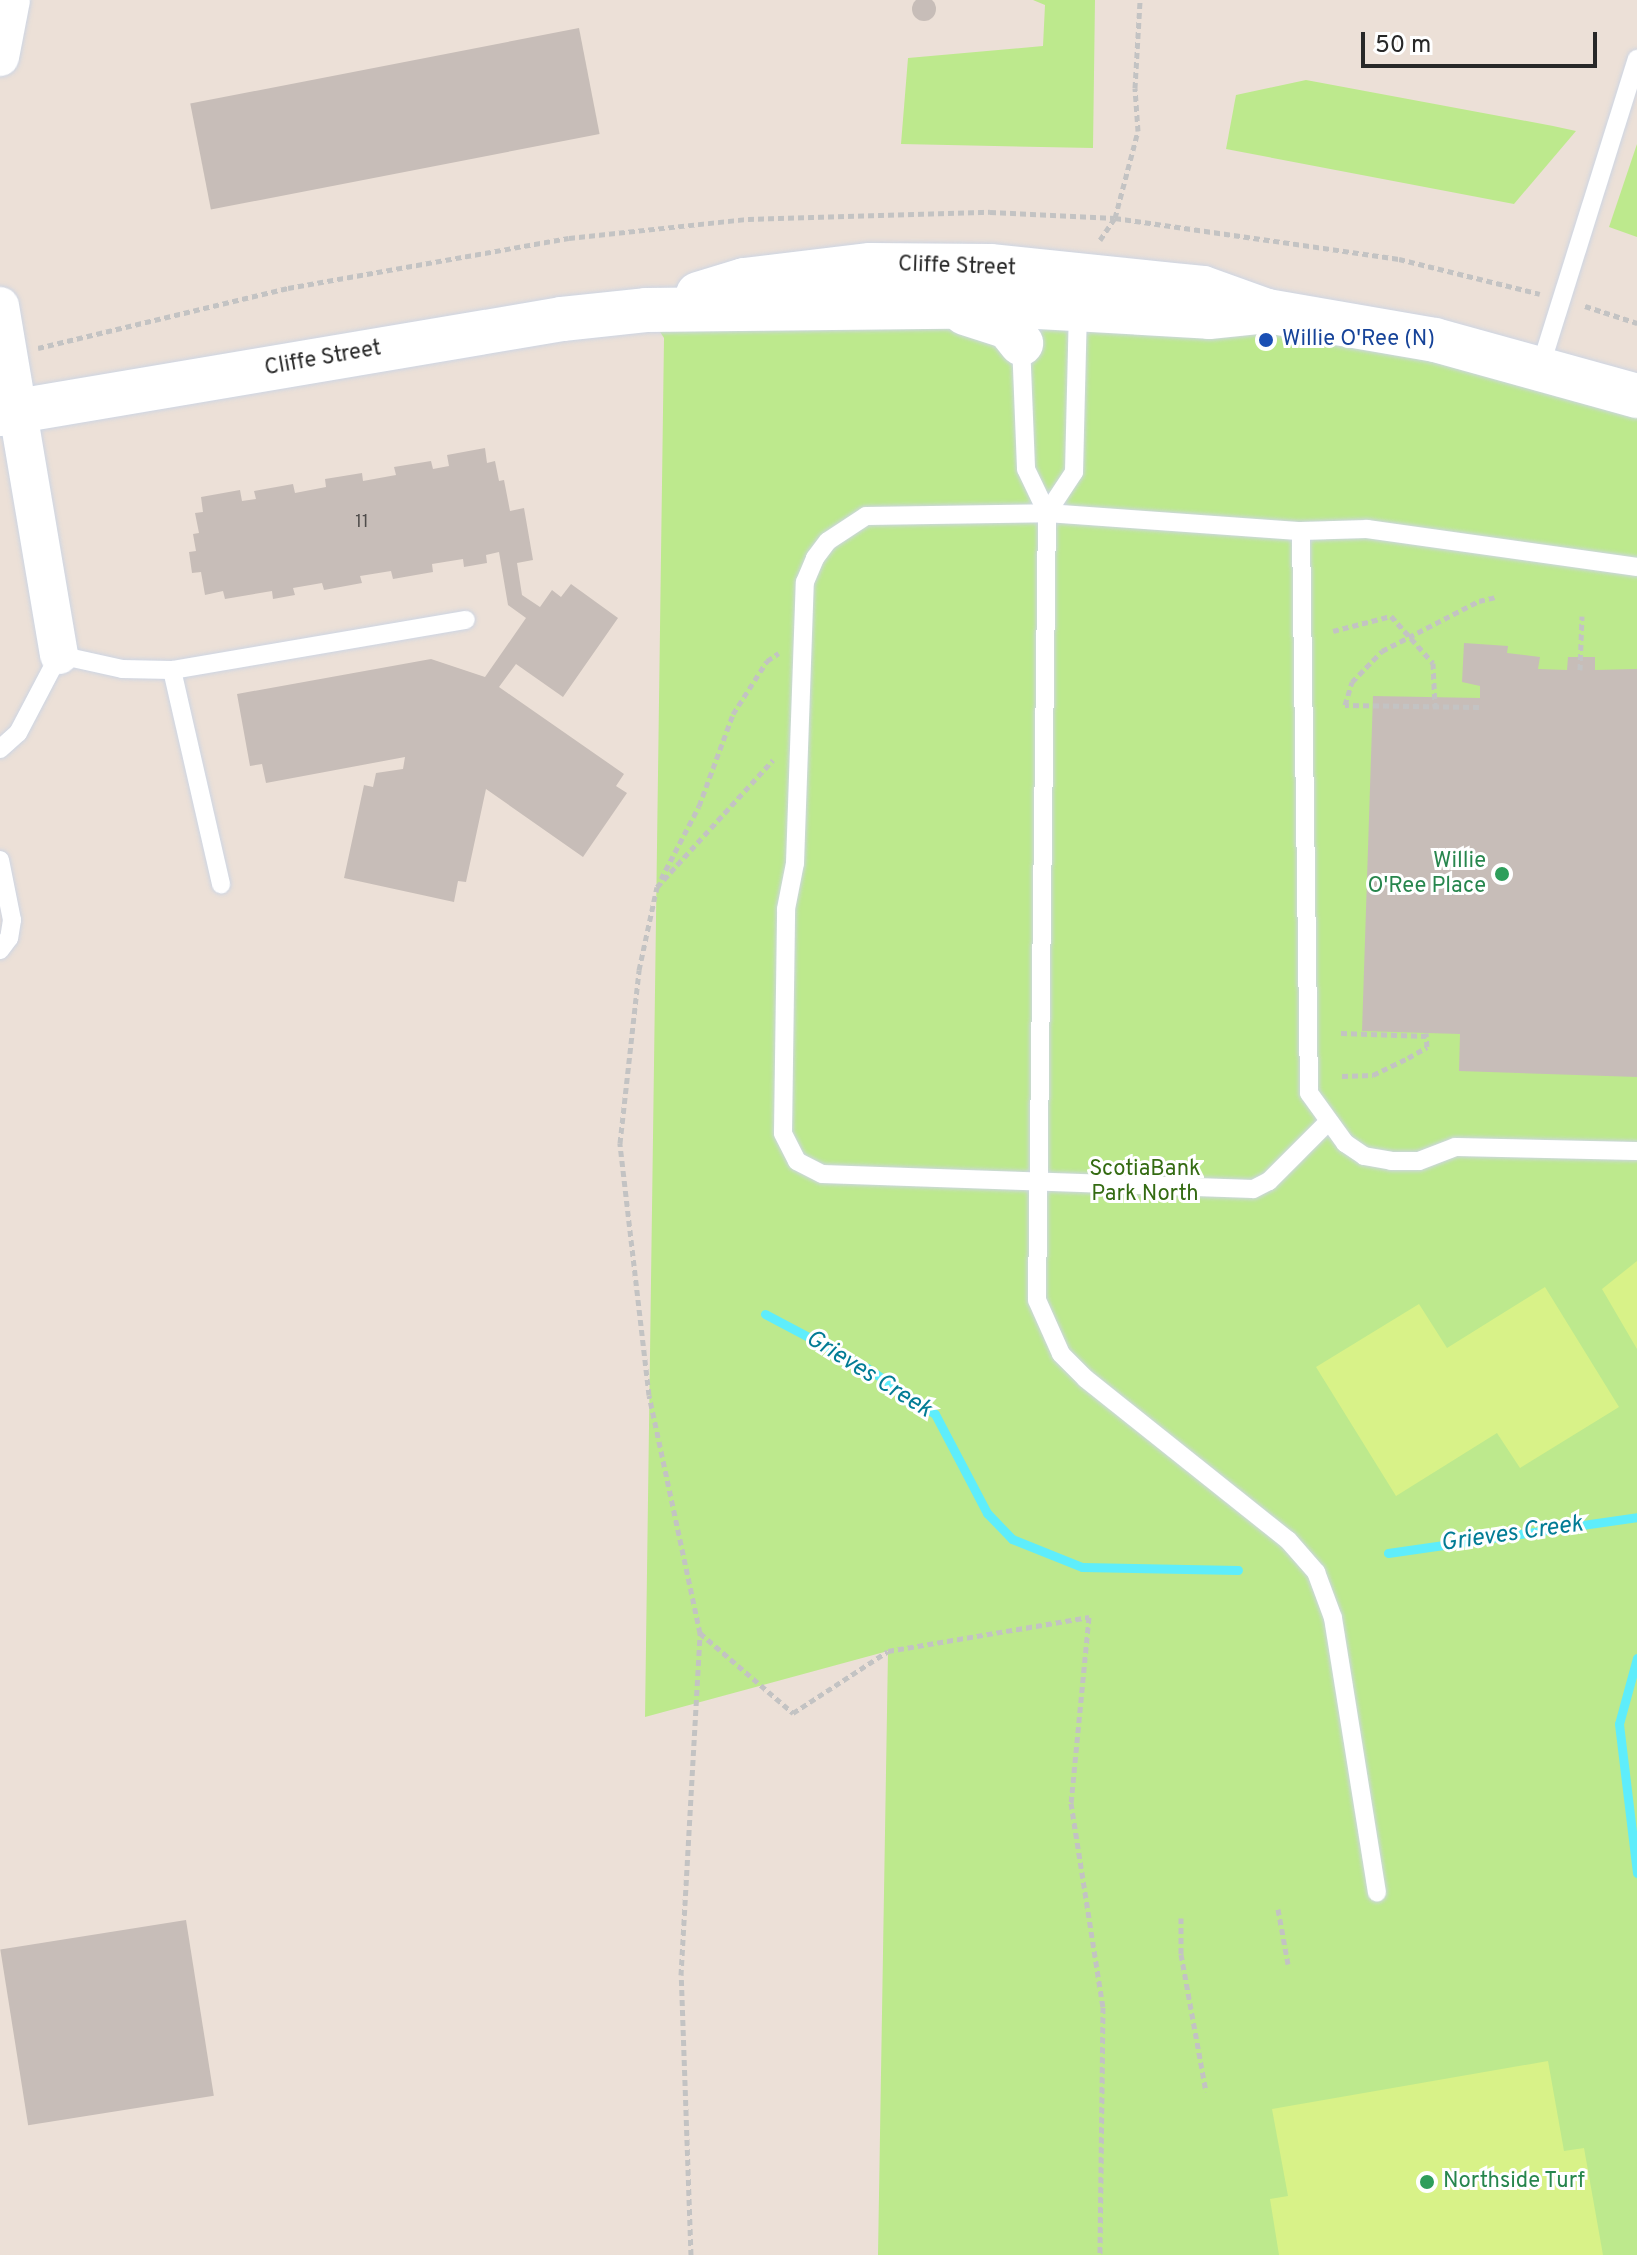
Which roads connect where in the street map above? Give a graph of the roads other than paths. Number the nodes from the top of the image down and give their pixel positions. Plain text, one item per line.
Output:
1 (11, 0) edge
2 (0, 57) edge
3 (1637, 59) edge
4 (1078, 291) junction
5 (0, 306) edge
6 (1022, 306) junction
7 (646, 310) junction
8 (1540, 368) junction
9 (1637, 396) edge
10 (7, 413) edge
11 (1047, 513) junction
12 (1301, 531) junction
13 (1637, 567) edge
14 (466, 620) dead end
15 (59, 655) junction
16 (172, 670) junction
17 (0, 749) edge
18 (0, 860) edge
19 (221, 884) dead end
20 (0, 950) edge
21 (1326, 1124) junction
22 (1637, 1151) edge
23 (1035, 1185) junction
24 (1377, 1892) dead end

1 - 2 street
3 - 8 lane
4 - 6 main road, Cliffe Street
4 - 8 main road, Cliffe Street
4 - 11 lane
5 - 10 street
6 - 7 main road, Cliffe Street
6 - 7 main road, Cliffe Street
6 - 11 lane
7 - 10 main road, Cliffe Street
8 - 9 main road, Cliffe Street
10 - 15 street
11 - 12 lane
11 - 23 lane
11 - 23 lane
12 - 13 lane
12 - 21 lane
14 - 16 lane
15 - 16 lane
15 - 17 lane
16 - 19 lane
18 - 20 lane
21 - 22 lane
21 - 23 lane
23 - 24 lane

